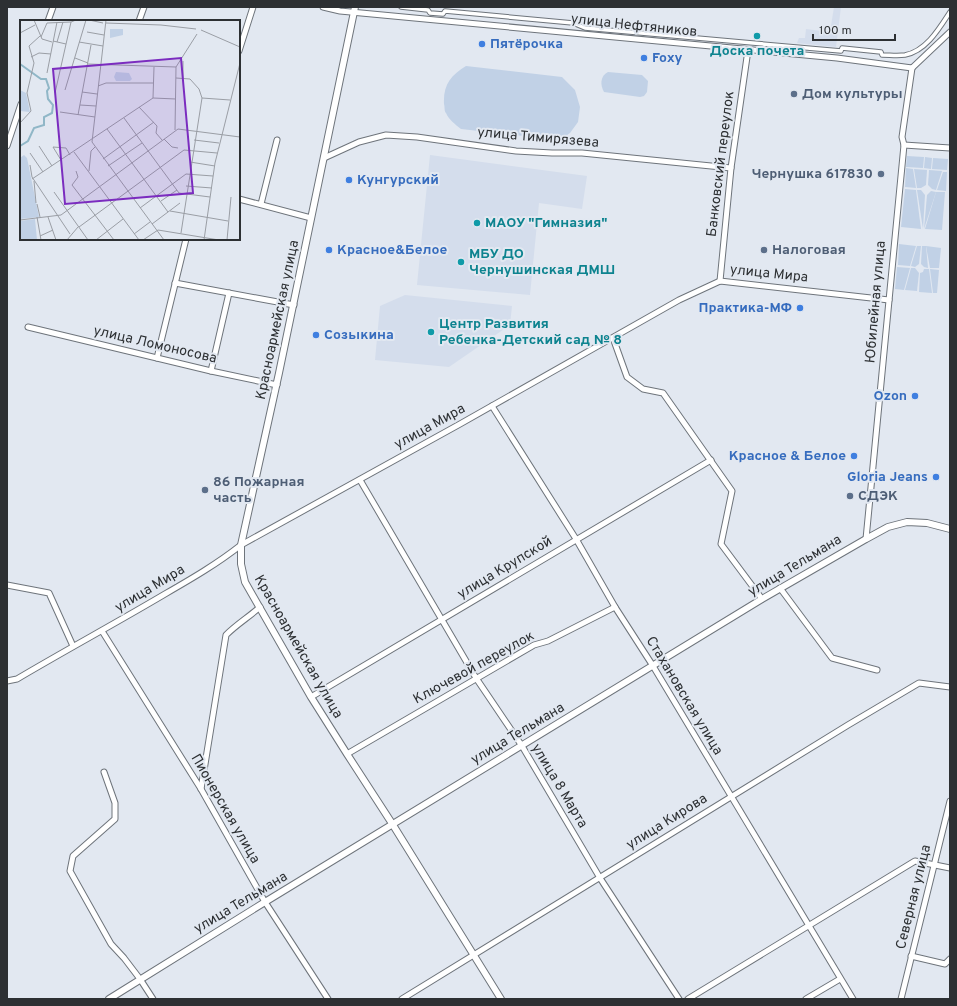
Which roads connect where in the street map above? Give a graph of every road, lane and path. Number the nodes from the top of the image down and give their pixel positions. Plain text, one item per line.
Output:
1 (52, 7) edge
2 (144, 7) edge
3 (253, 7) edge
4 (323, 7) edge
5 (401, 7) edge
6 (354, 9) edge
7 (950, 12) edge
8 (48, 20) edge
9 (139, 20) edge
10 (950, 32) edge
11 (240, 48) edge
12 (748, 50) junction
13 (912, 68) junction
14 (20, 107) edge
15 (277, 140) dead end
16 (904, 145) junction
17 (7, 146) edge
18 (950, 148) edge
19 (324, 158) junction
20 (731, 168) junction
21 (240, 199) edge
22 (261, 204) junction
23 (311, 218) junction
24 (186, 240) edge
25 (720, 281) junction
26 (176, 283) junction
27 (228, 293) junction
28 (889, 300) junction
29 (294, 305) junction
30 (28, 327) dead end
31 (613, 338) junction
32 (157, 358) junction
33 (211, 371) junction
34 (277, 385) junction
35 (492, 406) junction
36 (711, 460) junction
37 (360, 480) junction
38 (950, 529) edge
39 (576, 539) junction
40 (866, 539) junction
41 (241, 545) junction
42 (7, 585) edge
43 (780, 588) junction
44 (762, 599) junction
45 (260, 606) junction
46 (615, 607) junction
47 (442, 619) junction
48 (102, 631) junction
49 (73, 646) junction
50 (653, 666) junction
51 (878, 670) dead end
52 (476, 678) junction
53 (7, 681) edge
54 (950, 687) edge
55 (311, 697) junction
56 (522, 746) junction
57 (347, 754) junction
58 (104, 772) dead end
59 (201, 789) junction
60 (731, 797) junction
61 (950, 801) edge
62 (393, 825) junction
63 (934, 865) junction
64 (950, 868) edge
65 (600, 878) junction
66 (265, 902) junction
67 (808, 926) junction
68 (473, 954) junction
69 (912, 956) junction
70 (950, 959) edge
71 (140, 979) junction
72 (840, 979) junction
73 (109, 999) edge
74 (153, 999) edge
75 (328, 999) edge
76 (402, 999) edge
77 (501, 999) edge
78 (679, 999) edge
79 (688, 999) edge
80 (806, 999) edge
81 (853, 999) edge
82 (901, 999) edge

1 - 8 street
2 - 9 street
3 - 11 street
4 - 6 street, улица Нефтяников
5 - 7 street
6 - 12 street, улица Нефтяников
6 - 19 street, Красноармейская улица
10 - 13 street
12 - 13 street, улица Нефтяников
12 - 20 street, Банковский переулок
13 - 16 street, Юбилейная улица
14 - 17 street
15 - 22 street
16 - 18 street
16 - 28 street, Юбилейная улица
19 - 20 street, улица Тимирязева
19 - 23 street, Красноармейская улица
20 - 25 street, Банковский переулок
21 - 22 street
22 - 23 street
23 - 29 street, Красноармейская улица
24 - 26 street
25 - 28 street, улица Мира
25 - 31 street, улица Мира
26 - 27 street
26 - 32 street
27 - 29 street
27 - 33 street
28 - 40 street, Юбилейная улица
29 - 34 street, Красноармейская улица
30 - 32 street, улица Ломоносова
31 - 35 street, улица Мира
31 - 36 street
32 - 33 street, улица Ломоносова
33 - 34 street, улица Ломоносова
34 - 41 street, Красноармейская улица
35 - 37 street, улица Мира
35 - 39 street, Стахановская улица
36 - 39 street, улица Крупской
36 - 44 street
37 - 41 street, улица Мира
37 - 47 street, улица 8 Марта
38 - 40 street, улица Тельмана
39 - 46 street, Стахановская улица
39 - 47 street, улица Крупской
40 - 43 street, улица Тельмана
41 - 45 street, Красноармейская улица
41 - 48 street, улица Мира
42 - 49 street
43 - 44 street, улица Тельмана
43 - 51 street
44 - 50 street, улица Тельмана
45 - 55 street, Красноармейская улица
45 - 59 street
46 - 50 street, Стахановская улица
46 - 52 street, Ключевой переулок
47 - 52 street, улица 8 Марта
47 - 55 street, улица Крупской
48 - 49 street, улица Мира
48 - 59 street, Пионерская улица
49 - 53 street, улица Мира
50 - 56 street, улица Тельмана
50 - 60 street, Стахановская улица
52 - 56 street, улица 8 Марта
52 - 57 street, Ключевой переулок
54 - 60 street, улица Кирова
55 - 57 street, Красноармейская улица
56 - 62 street, улица Тельмана
56 - 65 street, улица 8 Марта
57 - 62 street, Красноармейская улица
58 - 71 street
59 - 66 street, Пионерская улица
60 - 65 street, улица Кирова
60 - 67 street, Стахановская улица
61 - 63 street, Северная улица
62 - 66 street, улица Тельмана
62 - 68 street, Красноармейская улица
63 - 64 street
63 - 67 street
63 - 69 street, Северная улица
65 - 68 street, улица Кирова
65 - 78 street, улица 8 Марта
66 - 71 street, улица Тельмана
66 - 75 street, Пионерская улица
67 - 72 street, Стахановская улица
67 - 79 street
68 - 76 street, улица Кирова
68 - 77 street, Красноармейская улица
69 - 70 street
69 - 82 street, Северная улица
71 - 73 street, улица Тельмана
71 - 74 street
72 - 80 street
72 - 81 street, Стахановская улица

